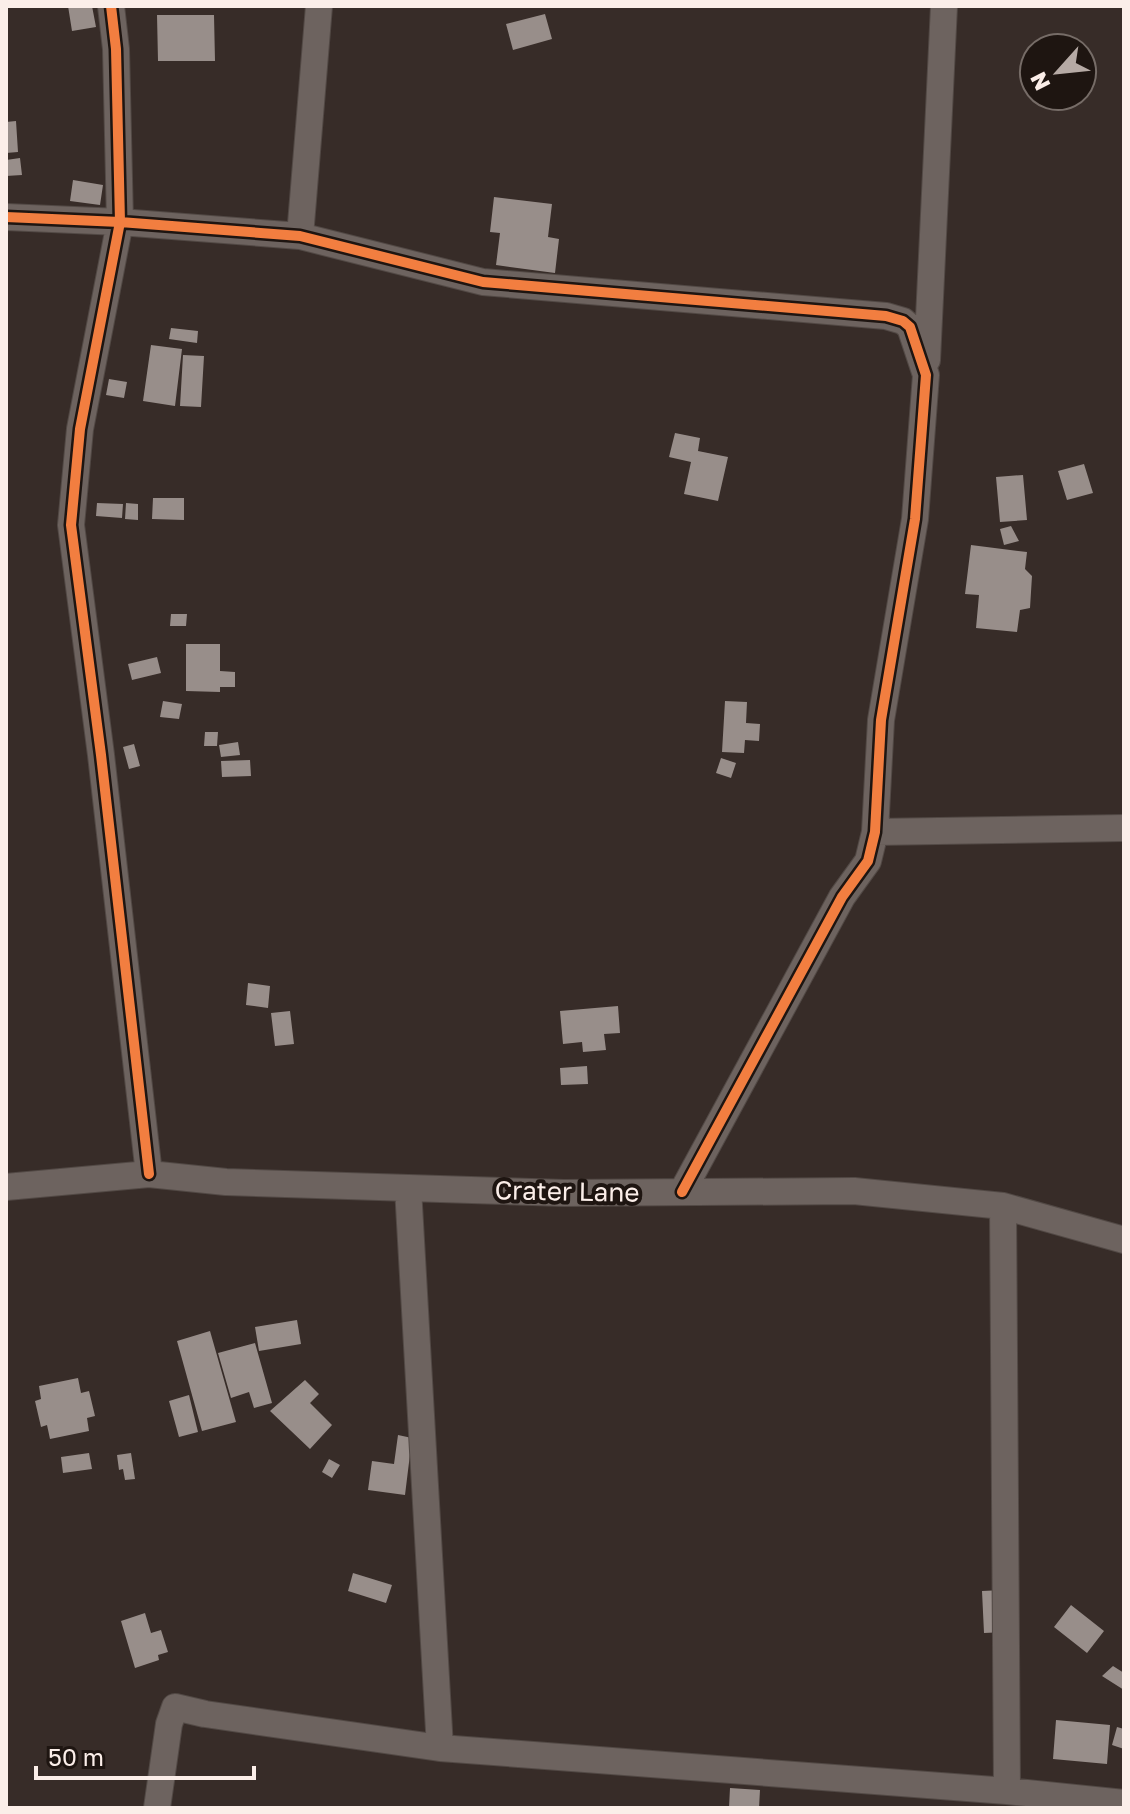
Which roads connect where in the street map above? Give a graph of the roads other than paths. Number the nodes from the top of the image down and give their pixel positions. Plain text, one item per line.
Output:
1 (111, 6) edge
2 (319, 6) edge
3 (944, 6) edge
4 (6, 217) edge
5 (120, 222) junction
6 (300, 236) junction
7 (926, 375) junction
8 (1124, 828) edge
9 (875, 832) junction
10 (149, 1174) junction
11 (6, 1187) edge
12 (408, 1188) junction
13 (682, 1192) junction
14 (1003, 1206) junction
15 (1124, 1240) edge
16 (440, 1748) junction
17 (1007, 1791) junction
18 (1124, 1803) edge
19 (157, 1808) edge

1 - 5 street
2 - 6 street
3 - 7 street
4 - 5 street
5 - 6 street
5 - 10 street
6 - 7 street
7 - 9 street
8 - 9 street
9 - 13 street
10 - 11 street, Crater Lane
10 - 12 street, Crater Lane
12 - 13 street, Crater Lane
12 - 16 street
13 - 14 street, Crater Lane
14 - 15 street, Crater Lane
14 - 17 street
16 - 17 street
16 - 19 street
17 - 18 street

